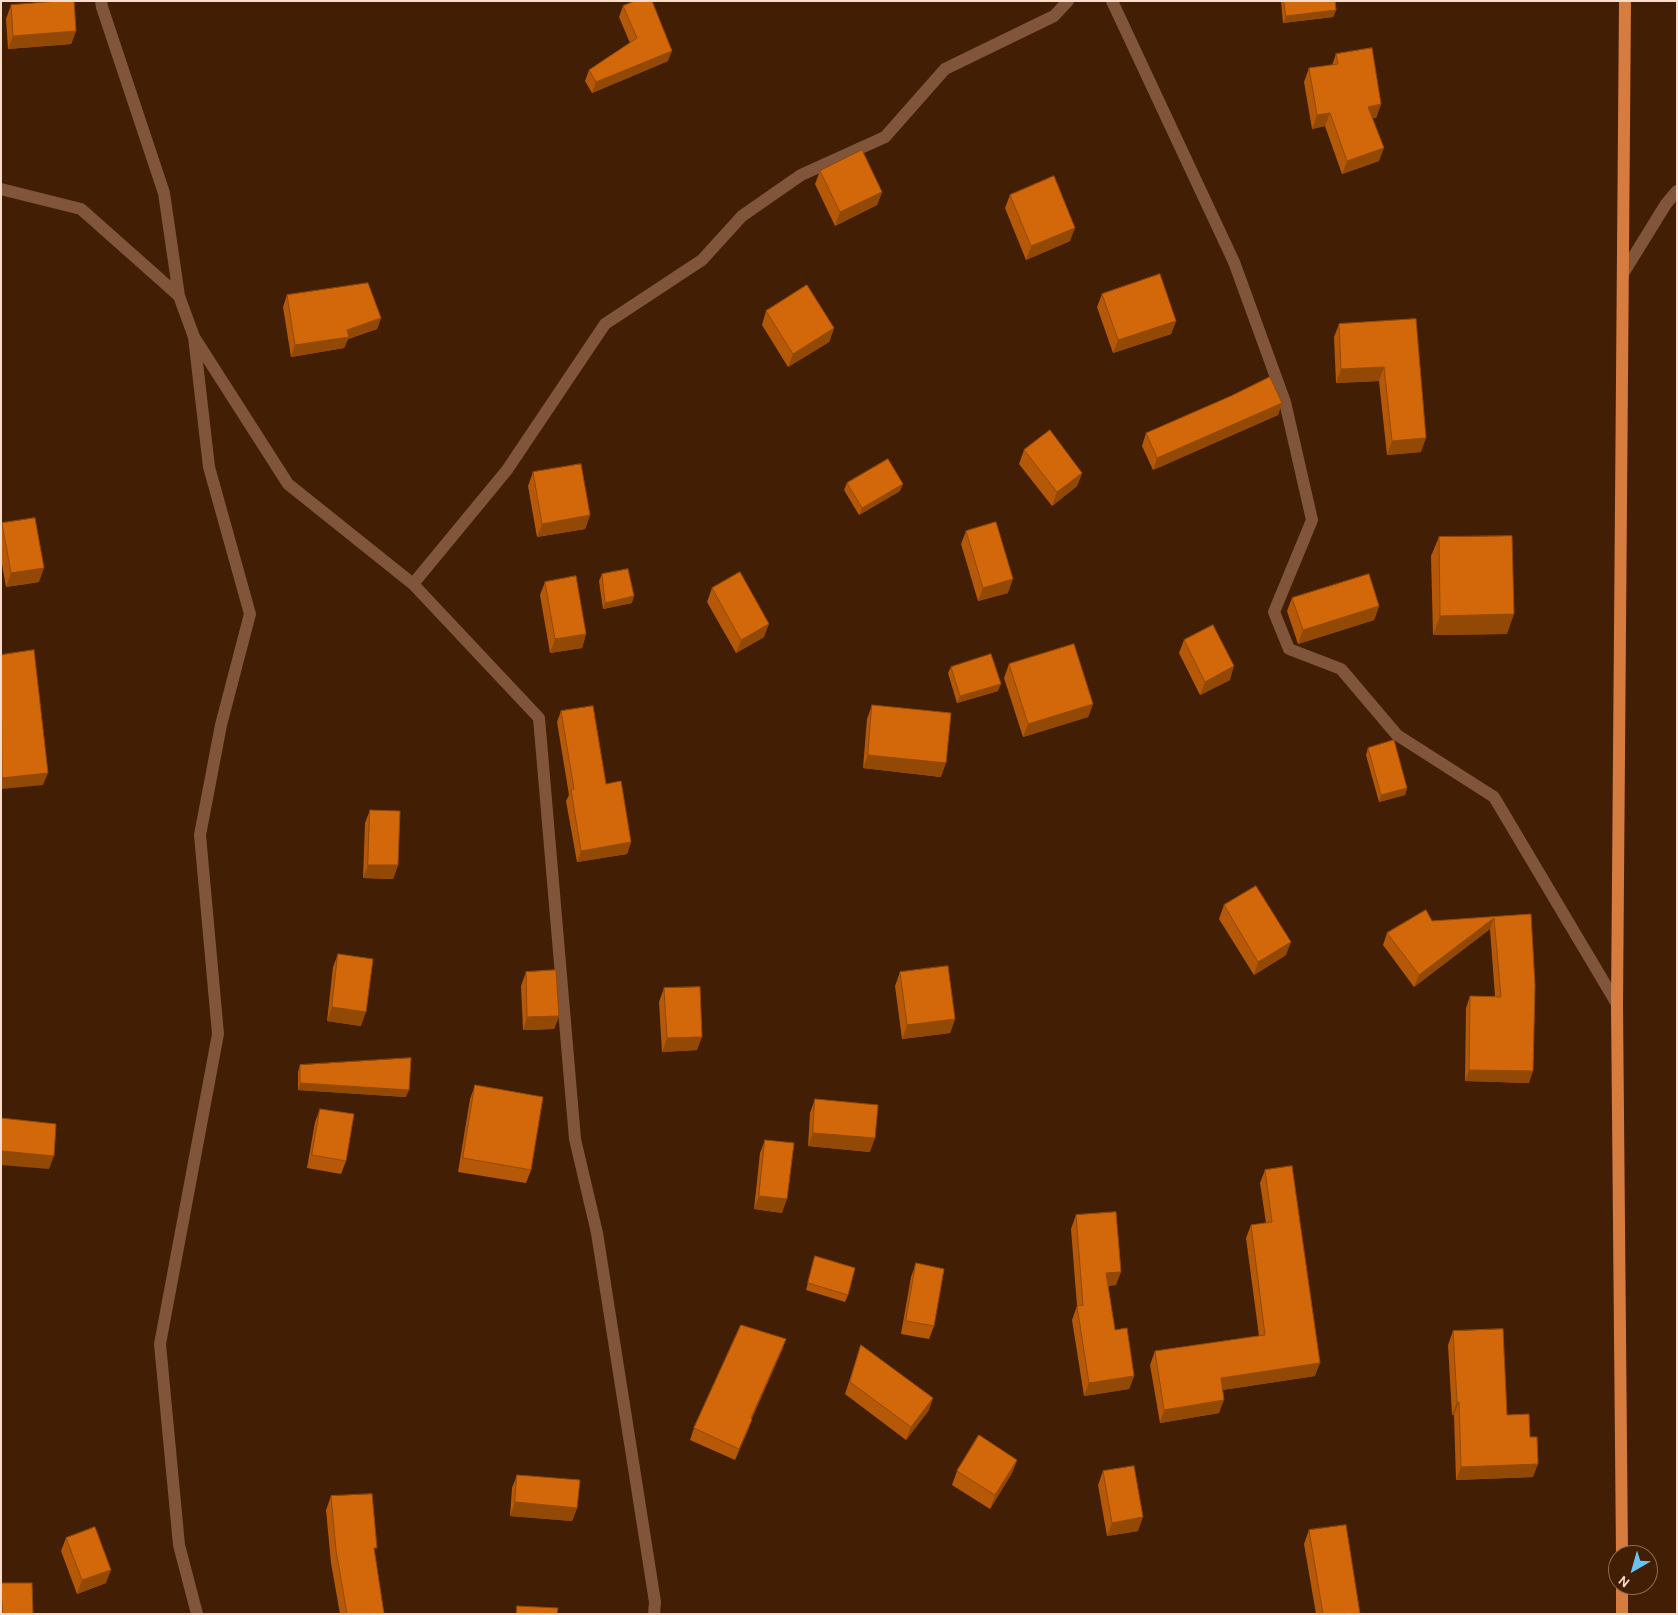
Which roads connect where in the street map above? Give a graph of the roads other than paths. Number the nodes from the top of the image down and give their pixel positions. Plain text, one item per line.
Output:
1 (101, 1) edge
2 (1068, 1) edge
3 (1112, 1) edge
4 (1625, 1) edge
5 (1, 189) edge
6 (1677, 191) edge
7 (1624, 272) junction
8 (179, 296) junction
9 (194, 337) junction
10 (413, 584) junction
11 (1617, 1004) junction
12 (1622, 1545) edge
13 (1622, 1595) edge
14 (197, 1614) edge
15 (654, 1614) edge
16 (1622, 1614) edge

1 - 8 street
2 - 10 street
3 - 11 street
4 - 7 main road
5 - 8 street
6 - 7 street
7 - 11 main road
8 - 9 street
9 - 10 street
9 - 14 street
10 - 15 street
11 - 12 main road
13 - 16 main road

